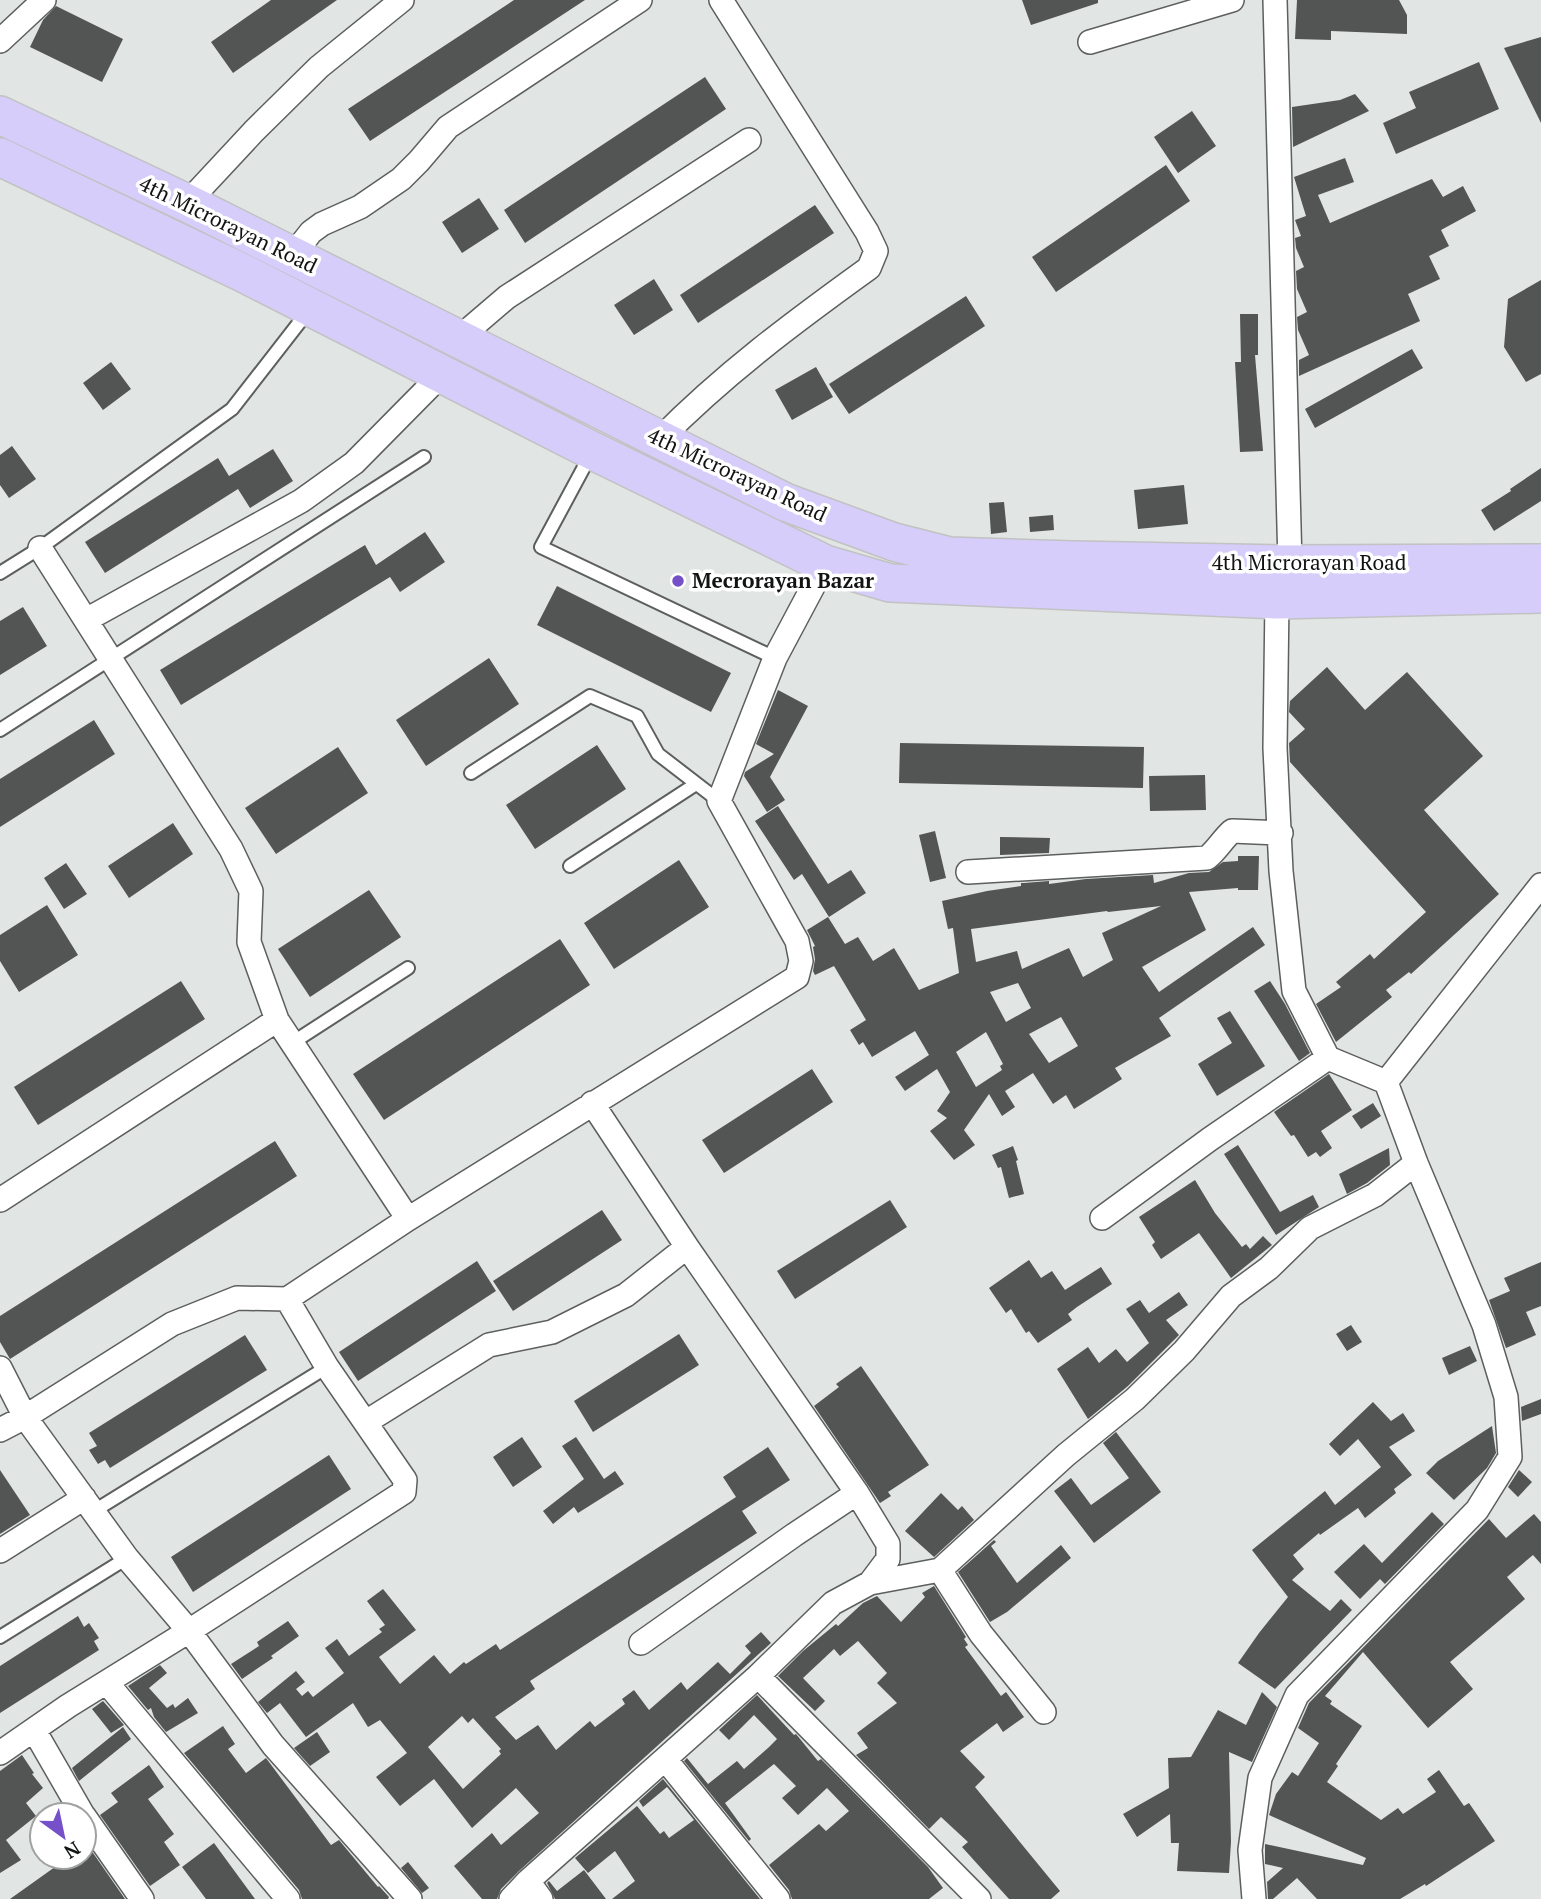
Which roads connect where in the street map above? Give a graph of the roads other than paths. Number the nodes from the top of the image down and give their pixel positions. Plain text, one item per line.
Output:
1 (44, 0) edge
2 (402, 0) edge
3 (640, 0) edge
4 (721, 0) edge
5 (1232, 0) edge
6 (1275, 0) edge
7 (0, 41) edge
8 (1090, 41) dead end
9 (0, 115) edge
10 (749, 140) dead end
11 (0, 157) edge
12 (187, 203) junction
13 (292, 256) junction
14 (311, 307) junction
15 (447, 332) junction
16 (430, 368) junction
17 (659, 440) junction
18 (593, 450) junction
19 (424, 457) dead end
20 (40, 548) junction
21 (1541, 563) edge
22 (825, 564) junction
23 (1290, 564) junction
24 (0, 573) edge
25 (1075, 577) junction
26 (1541, 594) edge
27 (1277, 600) junction
28 (86, 620) junction
29 (775, 658) junction
30 (111, 659) junction
31 (0, 730) edge
32 (471, 773) dead end
33 (696, 784) junction
34 (719, 801) junction
35 (1281, 833) junction
36 (570, 866) dead end
37 (968, 872) dead end
38 (1541, 885) edge
39 (408, 968) dead end
40 (277, 1020) junction
41 (292, 1043) junction
42 (1328, 1058) junction
43 (1387, 1082) junction
44 (592, 1103) junction
45 (1416, 1163) junction
46 (0, 1200) edge
47 (1102, 1218) dead end
48 (408, 1219) junction
49 (687, 1247) junction
50 (286, 1299) junction
51 (327, 1367) junction
52 (0, 1368) edge
53 (25, 1417) junction
54 (366, 1422) junction
55 (0, 1430) edge
56 (857, 1493) junction
57 (89, 1505) junction
58 (0, 1551) edge
59 (127, 1558) junction
60 (940, 1570) junction
61 (870, 1583) junction
62 (189, 1631) junction
63 (0, 1637) edge
64 (641, 1643) dead end
65 (758, 1676) junction
66 (107, 1683) junction
67 (1045, 1712) dead end
68 (34, 1730) junction
69 (0, 1753) edge
70 (665, 1759) junction
71 (75, 1801) edge
72 (98, 1835) edge
73 (535, 1890) edge
74 (142, 1899) edge
75 (288, 1899) edge
76 (410, 1899) edge
77 (511, 1899) edge
78 (778, 1899) edge
79 (979, 1899) edge
80 (1254, 1899) edge

1 - 7 street
2 - 12 street
3 - 13 street
4 - 17 street
5 - 8 street
6 - 23 street
9 - 12 main road, 4th Microrayan Road
10 - 15 street
11 - 14 main road, 4th Microrayan Road
12 - 13 main road, 4th Microrayan Road
13 - 15 main road, 4th Microrayan Road
14 - 16 main road, 4th Microrayan Road
14 - 20 lane
15 - 16 main road
15 - 17 main road, 4th Microrayan Road
16 - 18 main road, 4th Microrayan Road
16 - 28 street
17 - 25 main road, 4th Microrayan Road
18 - 22 main road, 4th Microrayan Road
18 - 29 lane
19 - 30 lane
20 - 24 lane
20 - 28 street
21 - 23 main road, 4th Microrayan Road
22 - 25 main road, 4th Microrayan Road
22 - 29 street
23 - 25 main road, 4th Microrayan Road
25 - 27 main road, 4th Microrayan Road
26 - 27 main road, 4th Microrayan Road
27 - 35 street
28 - 30 street
29 - 34 street
30 - 31 lane
30 - 40 street
32 - 33 lane
33 - 34 lane
33 - 36 lane
34 - 44 street
35 - 37 street
35 - 42 street
38 - 43 street
39 - 41 lane
40 - 41 street
40 - 46 street
41 - 48 street
42 - 43 street
42 - 47 street
43 - 45 street
44 - 48 street
44 - 49 street
45 - 60 street
45 - 80 street
48 - 50 street
49 - 54 street
49 - 56 street
50 - 51 street
50 - 53 street
51 - 54 street
51 - 57 lane
52 - 53 street
53 - 55 street
53 - 57 street
54 - 62 street
56 - 61 street
56 - 64 street
57 - 58 street
57 - 59 street
59 - 62 street
59 - 63 lane
60 - 61 street
60 - 67 street
61 - 65 street
62 - 66 street
62 - 76 street
65 - 70 street
65 - 79 street
66 - 68 street
66 - 75 street
68 - 69 street
68 - 71 street
70 - 73 street
70 - 78 street
72 - 74 street
73 - 77 street

